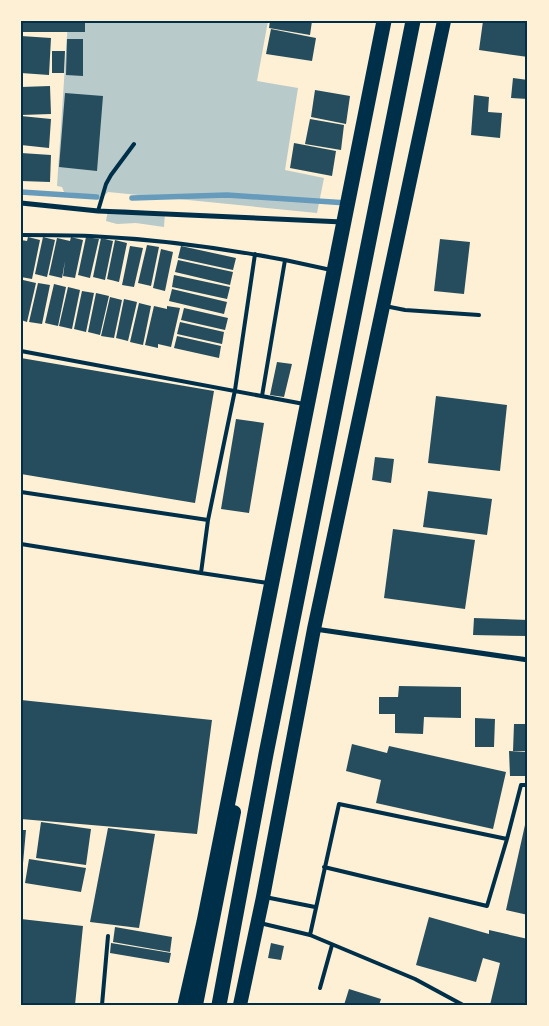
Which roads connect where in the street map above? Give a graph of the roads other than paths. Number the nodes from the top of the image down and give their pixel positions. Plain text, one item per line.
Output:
1 (384, 21) edge
2 (390, 21) edge
3 (412, 21) edge
4 (444, 21) edge
5 (134, 144) dead end
6 (21, 203) edge
7 (98, 211) junction
8 (351, 223) junction
9 (21, 235) edge
10 (255, 254) junction
11 (284, 260) junction
12 (340, 272) junction
13 (383, 305) junction
14 (479, 315) dead end
15 (21, 351) edge
16 (235, 390) junction
17 (262, 396) junction
18 (313, 405) junction
19 (21, 492) edge
20 (208, 520) junction
21 (21, 544) edge
22 (201, 572) junction
23 (278, 585) junction
24 (314, 629) junction
25 (528, 660) edge
26 (528, 785) edge
27 (507, 839) junction
28 (324, 867) junction
29 (263, 897) junction
30 (315, 907) junction
31 (258, 923) junction
32 (310, 935) junction
33 (108, 936) dead end
34 (332, 945) junction
35 (320, 988) dead end
36 (102, 1005) edge
37 (185, 1005) edge
38 (196, 1005) edge
39 (219, 1005) edge
40 (240, 1005) edge
41 (463, 1005) edge

1 - 37 highway
2 - 8 highway
3 - 39 highway
4 - 13 highway
5 - 7 lane
6 - 7 street
7 - 8 street
8 - 12 highway
9 - 10 lane
10 - 11 lane
10 - 16 lane
11 - 12 lane
11 - 17 lane
12 - 18 highway
13 - 14 lane
13 - 24 highway
15 - 16 lane
16 - 17 lane
16 - 20 lane
17 - 18 lane
18 - 23 highway
19 - 20 lane
20 - 22 lane
21 - 22 lane
22 - 23 lane
23 - 38 highway
24 - 25 street
24 - 29 highway
26 - 27 lane
27 - 28 lane
27 - 28 lane
28 - 30 lane
29 - 30 lane
29 - 31 highway
30 - 32 lane
31 - 32 lane
31 - 40 highway
32 - 34 lane
33 - 36 lane
34 - 35 lane
34 - 41 lane

